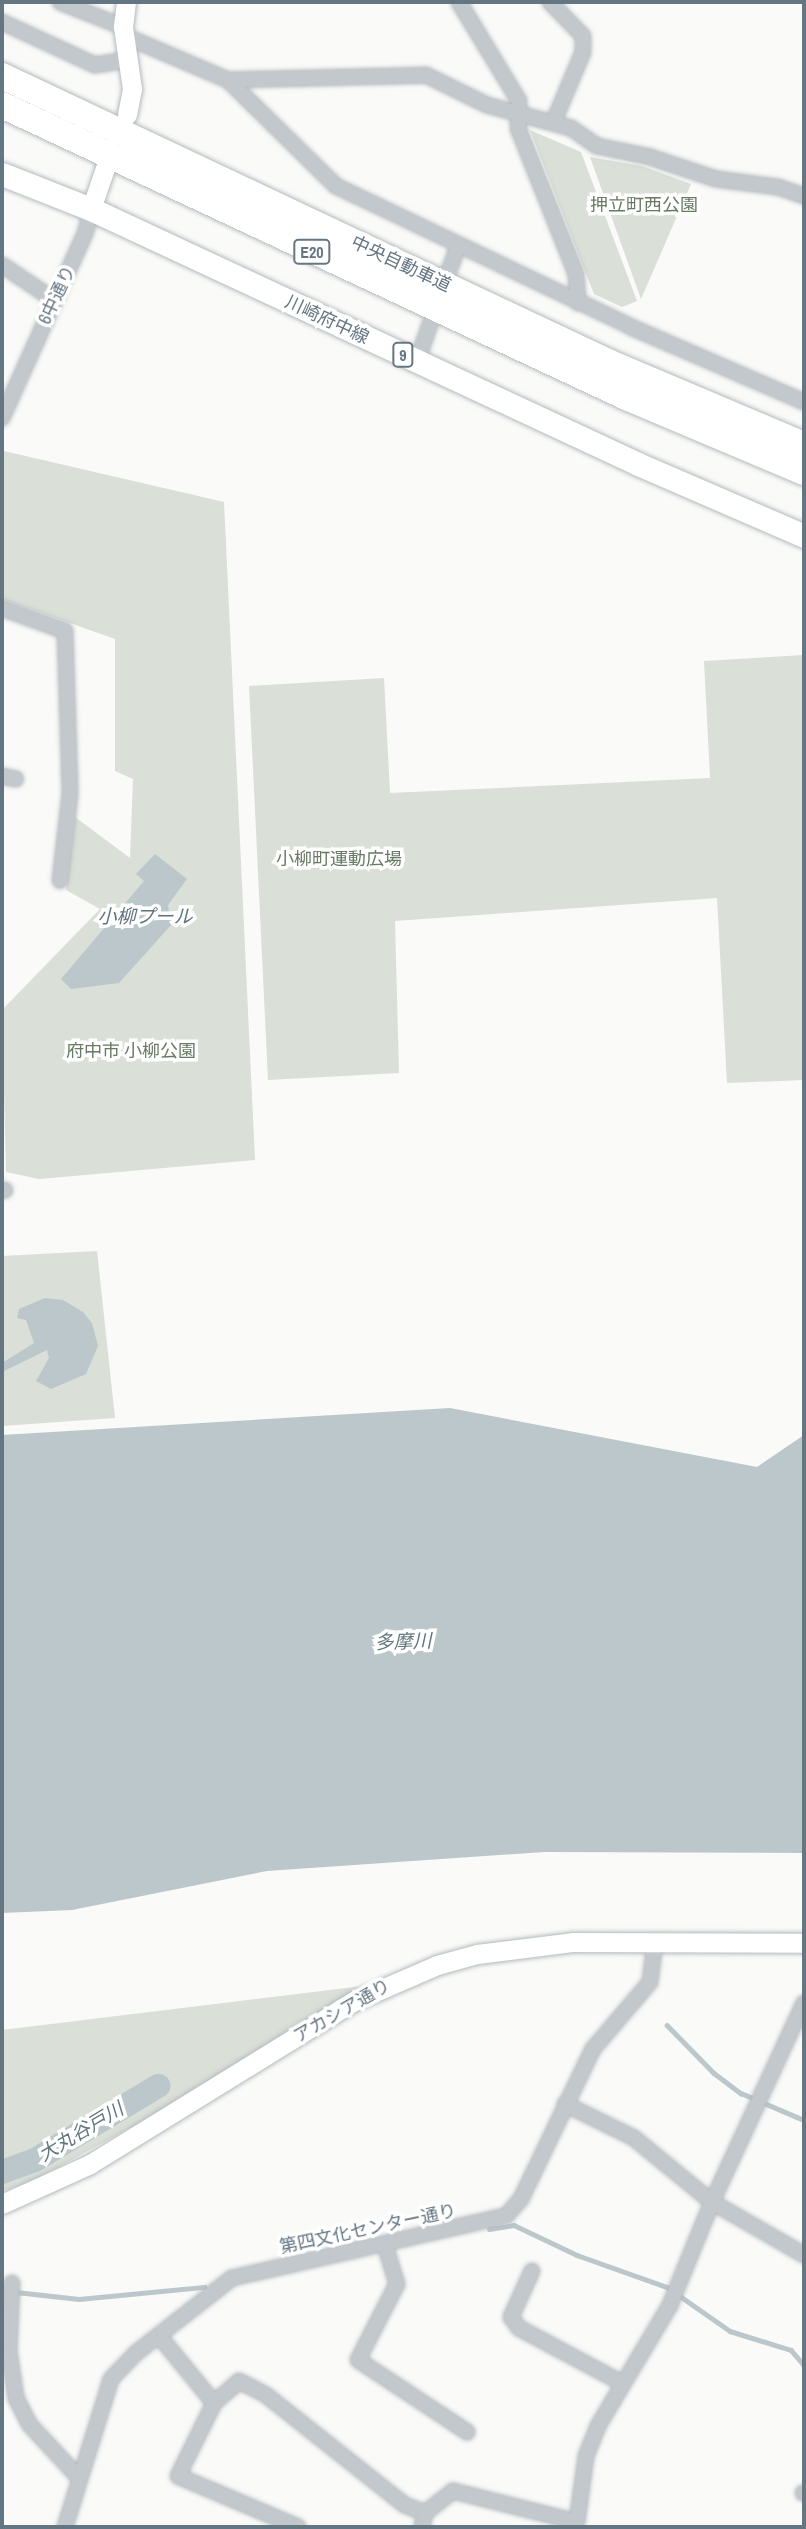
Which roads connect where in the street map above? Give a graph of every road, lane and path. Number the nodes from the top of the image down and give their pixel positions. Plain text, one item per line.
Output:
1 (60, 2) edge
2 (126, 2) edge
3 (459, 2) edge
4 (550, 2) edge
5 (2, 22) edge
6 (124, 32) junction
7 (127, 60) junction
8 (2, 76) edge
9 (228, 80) junction
10 (2, 106) edge
11 (519, 114) junction
12 (127, 115) dead end
13 (554, 121) junction
14 (105, 168) dead end
15 (2, 174) edge
16 (804, 196) edge
17 (91, 209) junction
18 (458, 246) junction
19 (2, 265) edge
20 (449, 271) dead end
21 (54, 300) junction
22 (578, 303) junction
23 (430, 324) dead end
24 (417, 362) junction
25 (804, 402) edge
26 (2, 418) edge
27 (804, 445) edge
28 (804, 472) edge
29 (804, 536) edge
30 (2, 608) edge
31 (60, 880) dead end
32 (655, 1942) junction
33 (804, 1942) edge
34 (804, 2003) edge
35 (565, 2104) junction
36 (712, 2202) junction
37 (2, 2204) edge
38 (385, 2245) junction
39 (804, 2255) edge
40 (532, 2272) dead end
41 (12, 2283) dead end
42 (160, 2337) junction
43 (622, 2383) junction
44 (214, 2403) junction
45 (467, 2432) dead end
46 (79, 2478) junction
47 (424, 2520) edge
48 (288, 2525) edge
49 (65, 2527) edge

1 - 6 street
2 - 6 street
3 - 11 street
4 - 13 street
5 - 7 street
6 - 7 street
6 - 9 street
7 - 12 street
8 - 27 highway, 中央自動車道 / E20
9 - 11 street
9 - 18 street
10 - 28 highway, 中央自動車道 / E20
11 - 13 street
11 - 22 street
13 - 16 street
14 - 17 street, 6中通り
15 - 17 main road, 川崎府中線 / 9
17 - 21 street, 6中通り
17 - 24 main road, 川崎府中線 / 9
18 - 20 street
18 - 22 street
19 - 21 street
21 - 26 street, 6中通り
22 - 25 street
23 - 24 street
24 - 29 main road, 川崎府中線 / 9
30 - 31 street
32 - 33 street, アカシア通り
32 - 35 street, 第四文化センター通り
32 - 37 street, アカシア通り
34 - 36 street
35 - 36 street
35 - 38 street, 第四文化センター通り
36 - 39 street
36 - 43 street
38 - 42 street, 第四文化センター通り
38 - 45 street
40 - 43 street
41 - 46 street
42 - 44 street
42 - 46 street, 第四文化センター通り
43 - 47 street
44 - 47 street
44 - 48 street
46 - 49 street, 第四文化センター通り

